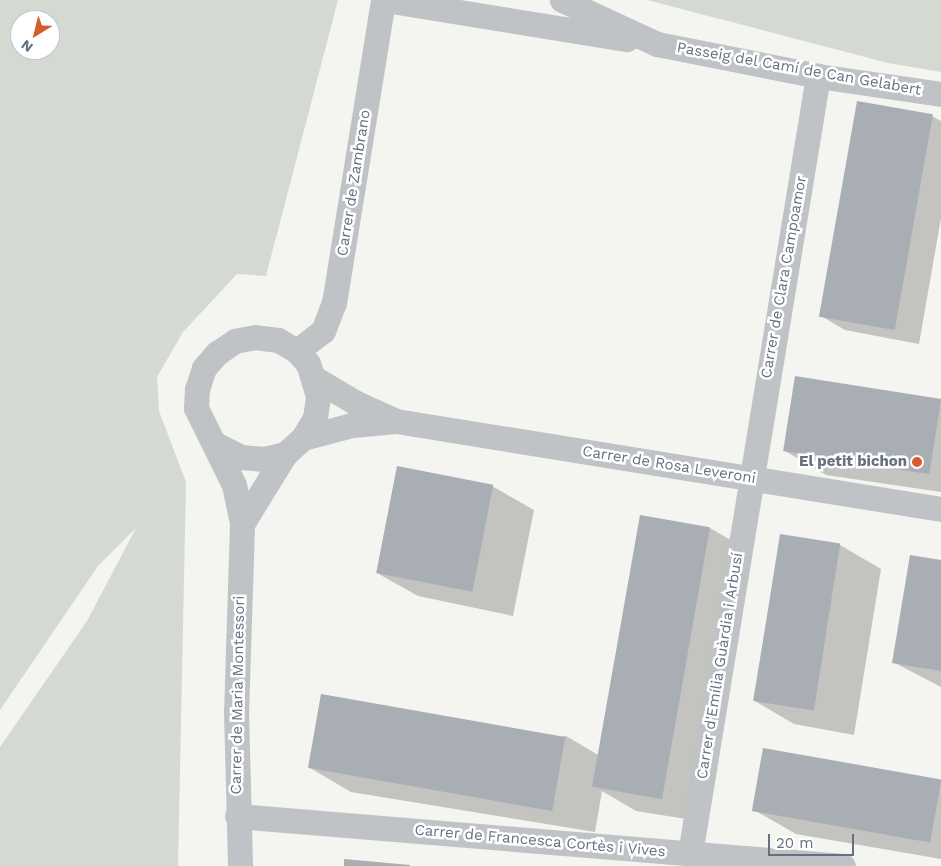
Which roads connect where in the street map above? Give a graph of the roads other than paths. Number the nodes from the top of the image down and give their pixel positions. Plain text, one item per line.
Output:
1 (384, 0) edge
2 (562, 0) edge
3 (657, 44) junction
4 (818, 76) junction
5 (941, 94) edge
6 (297, 351) junction
7 (314, 378) junction
8 (396, 421) junction
9 (217, 445) junction
10 (294, 446) junction
11 (750, 478) junction
12 (941, 509) edge
13 (242, 524) junction
14 (237, 816) junction
15 (690, 854) junction
16 (717, 861) edge
17 (240, 866) edge
18 (842, 866) edge

1 - 3 street, Passeig del Camí de Can Gelabert
1 - 6 street, Carrer de Zambrano
2 - 3 street, Passeig del Camí de Can Gelabert
3 - 4 street, Passeig del Camí de Can Gelabert
4 - 5 street, Passeig del Camí de Can Gelabert
4 - 11 street, Carrer de Clara Campoamor
6 - 7 street
6 - 9 street
7 - 8 street, Carrer de Rosa Leveroni
7 - 10 street
8 - 10 street, Carrer de Rosa Leveroni
8 - 11 street, Carrer de Rosa Leveroni
9 - 10 street
9 - 13 street, Carrer de Maria Montessori
10 - 13 street, Carrer de Maria Montessori
11 - 12 street, Carrer de Rosa Leveroni
11 - 15 street, Carrer d'Emília Guàrdia i Arbusí
13 - 14 street, Carrer de Maria Montessori
14 - 15 street, Carrer de Francesca Cortès i Vives
14 - 17 street, Carrer de Maria Montessori
15 - 16 street, Carrer de Francesca Cortès i Vives
16 - 18 street, Carrer de Francesca Cortès i Vives

